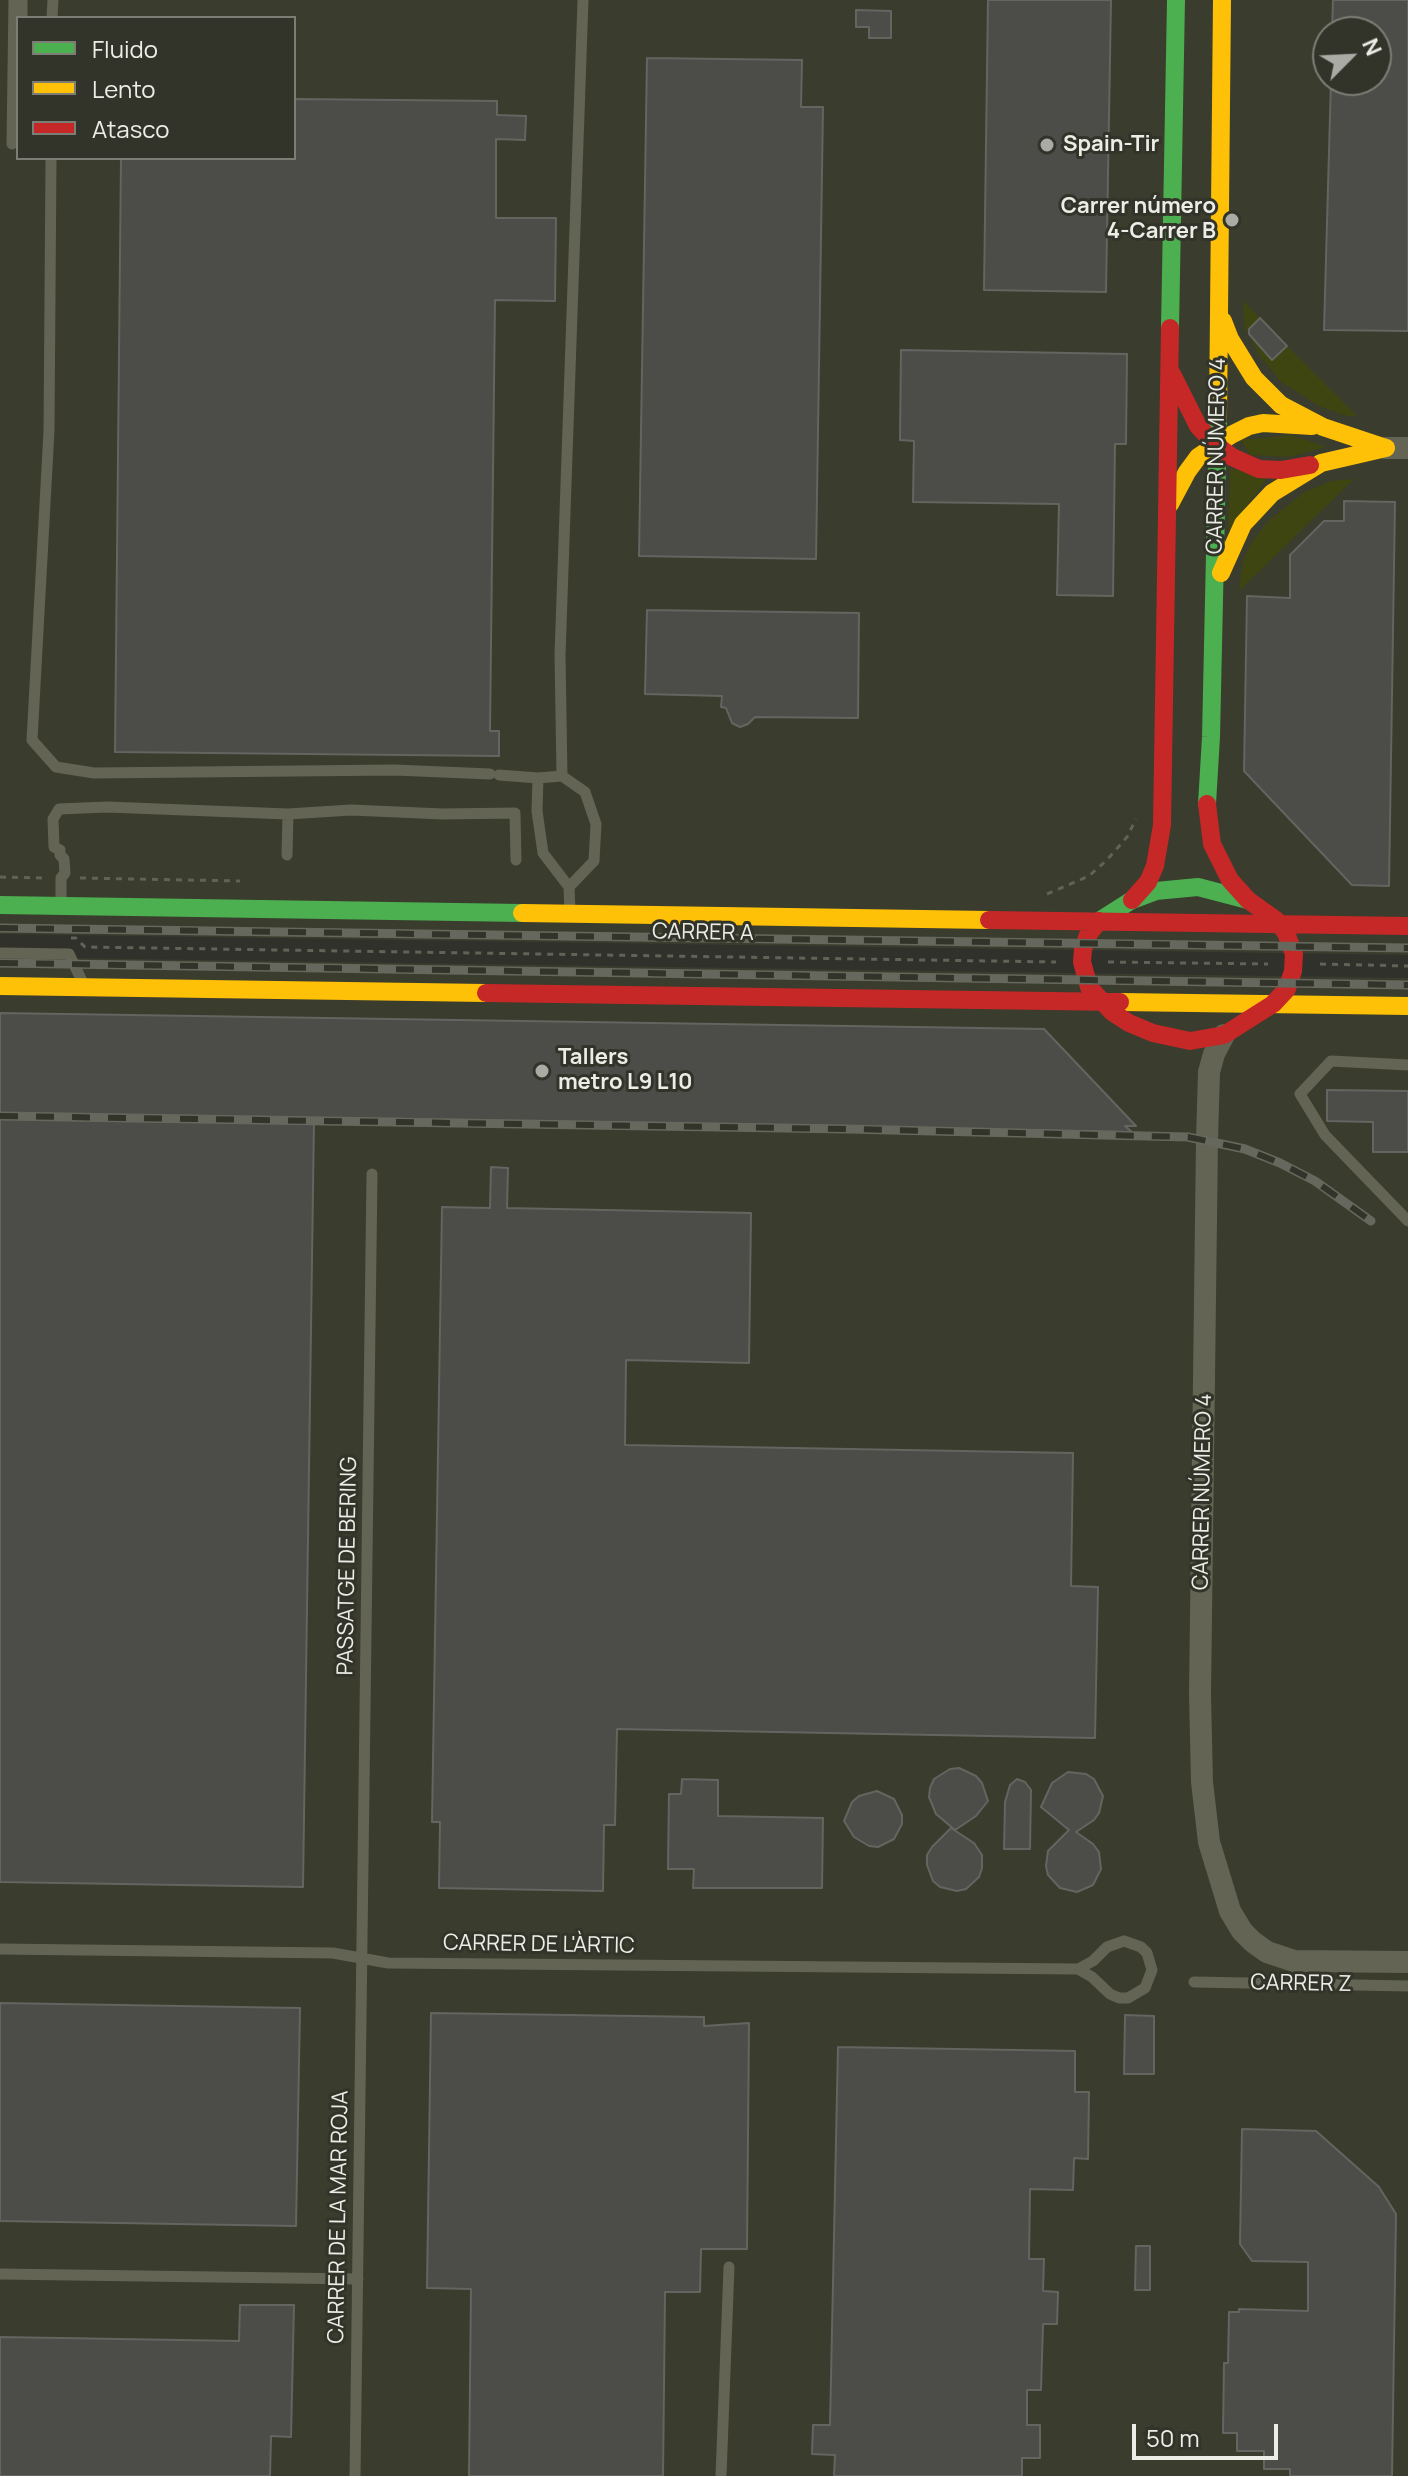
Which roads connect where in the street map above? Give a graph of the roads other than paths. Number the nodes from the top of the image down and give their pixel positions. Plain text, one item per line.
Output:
1 (7, 0) edge
2 (14, 0) edge
3 (583, 0) edge
4 (1176, 0) edge
5 (1222, 0) edge
6 (9, 144) edge
7 (51, 160) edge
8 (1220, 312) junction
9 (1170, 369) junction
10 (1323, 427) junction
11 (1216, 445) junction
12 (1397, 448) edge
13 (1321, 463) junction
14 (1167, 510) junction
15 (1214, 590) junction
16 (562, 776) junction
17 (538, 778) junction
18 (537, 811) junction
19 (515, 813) junction
20 (288, 814) junction
21 (287, 855) dead end
22 (516, 860) dead end
23 (569, 887) junction
24 (1132, 900) junction
25 (1248, 900) junction
26 (0, 905) edge
27 (61, 906) junction
28 (570, 915) junction
29 (1099, 921) junction
30 (1281, 926) junction
31 (1408, 926) edge
32 (0, 953) edge
33 (0, 986) edge
34 (85, 987) junction
35 (1102, 1003) junction
36 (1273, 1004) junction
37 (1408, 1006) edge
38 (1224, 1035) junction
39 (1408, 1065) edge
40 (372, 1174) dead end
41 (1408, 1221) edge
42 (1253, 1942) joint
43 (0, 1949) edge
44 (363, 1958) junction
45 (1408, 1962) edge
46 (1078, 1969) junction
47 (1194, 1982) dead end
48 (1408, 1986) edge
49 (729, 2267) dead end
50 (0, 2274) edge
51 (358, 2279) junction
52 (355, 2476) edge
53 (721, 2476) edge

1 - 6 lane
2 - 6 lane
3 - 16 lane
4 - 9 main road
5 - 8 main road, CARRER NÚMERO 4
7 - 17 lane
8 - 10 main road
8 - 11 main road, CARRER NÚMERO 4
9 - 11 main road
9 - 14 main road
10 - 11 main road
10 - 12 main road
11 - 13 main road
11 - 14 main road
11 - 15 main road, CARRER NÚMERO 4
12 - 13 main road
13 - 15 main road
14 - 24 main road
15 - 25 main road, CARRER NÚMERO 4
16 - 17 lane
16 - 23 lane
17 - 18 lane
18 - 19 lane
18 - 23 lane
19 - 20 lane
19 - 22 lane
20 - 21 lane
20 - 27 lane
23 - 28 lane
24 - 25 main road
24 - 29 main road
25 - 30 main road
26 - 27 main road, CARRER A
27 - 28 main road, CARRER A
28 - 29 main road, CARRER A
29 - 30 main road, CARRER A
29 - 35 main road
30 - 31 main road, CARRER A
30 - 36 main road
32 - 34 lane
33 - 34 main road
34 - 35 main road
35 - 36 main road
35 - 38 main road
36 - 37 main road
36 - 38 main road
38 - 42 street, CARRER NÚMERO 4
39 - 41 lane
40 - 44 lane, PASSATGE DE BERING
42 - 45 street, CARRER Z
43 - 44 lane, CARRER DE L'ÀRTIC
44 - 46 lane, CARRER DE L'ÀRTIC
44 - 51 lane, CARRER DE LA MAR ROJA
46 - 46 lane
47 - 48 lane, CARRER Z
49 - 53 lane
50 - 51 lane
51 - 52 lane, CARRER DE LA MAR ROJA

